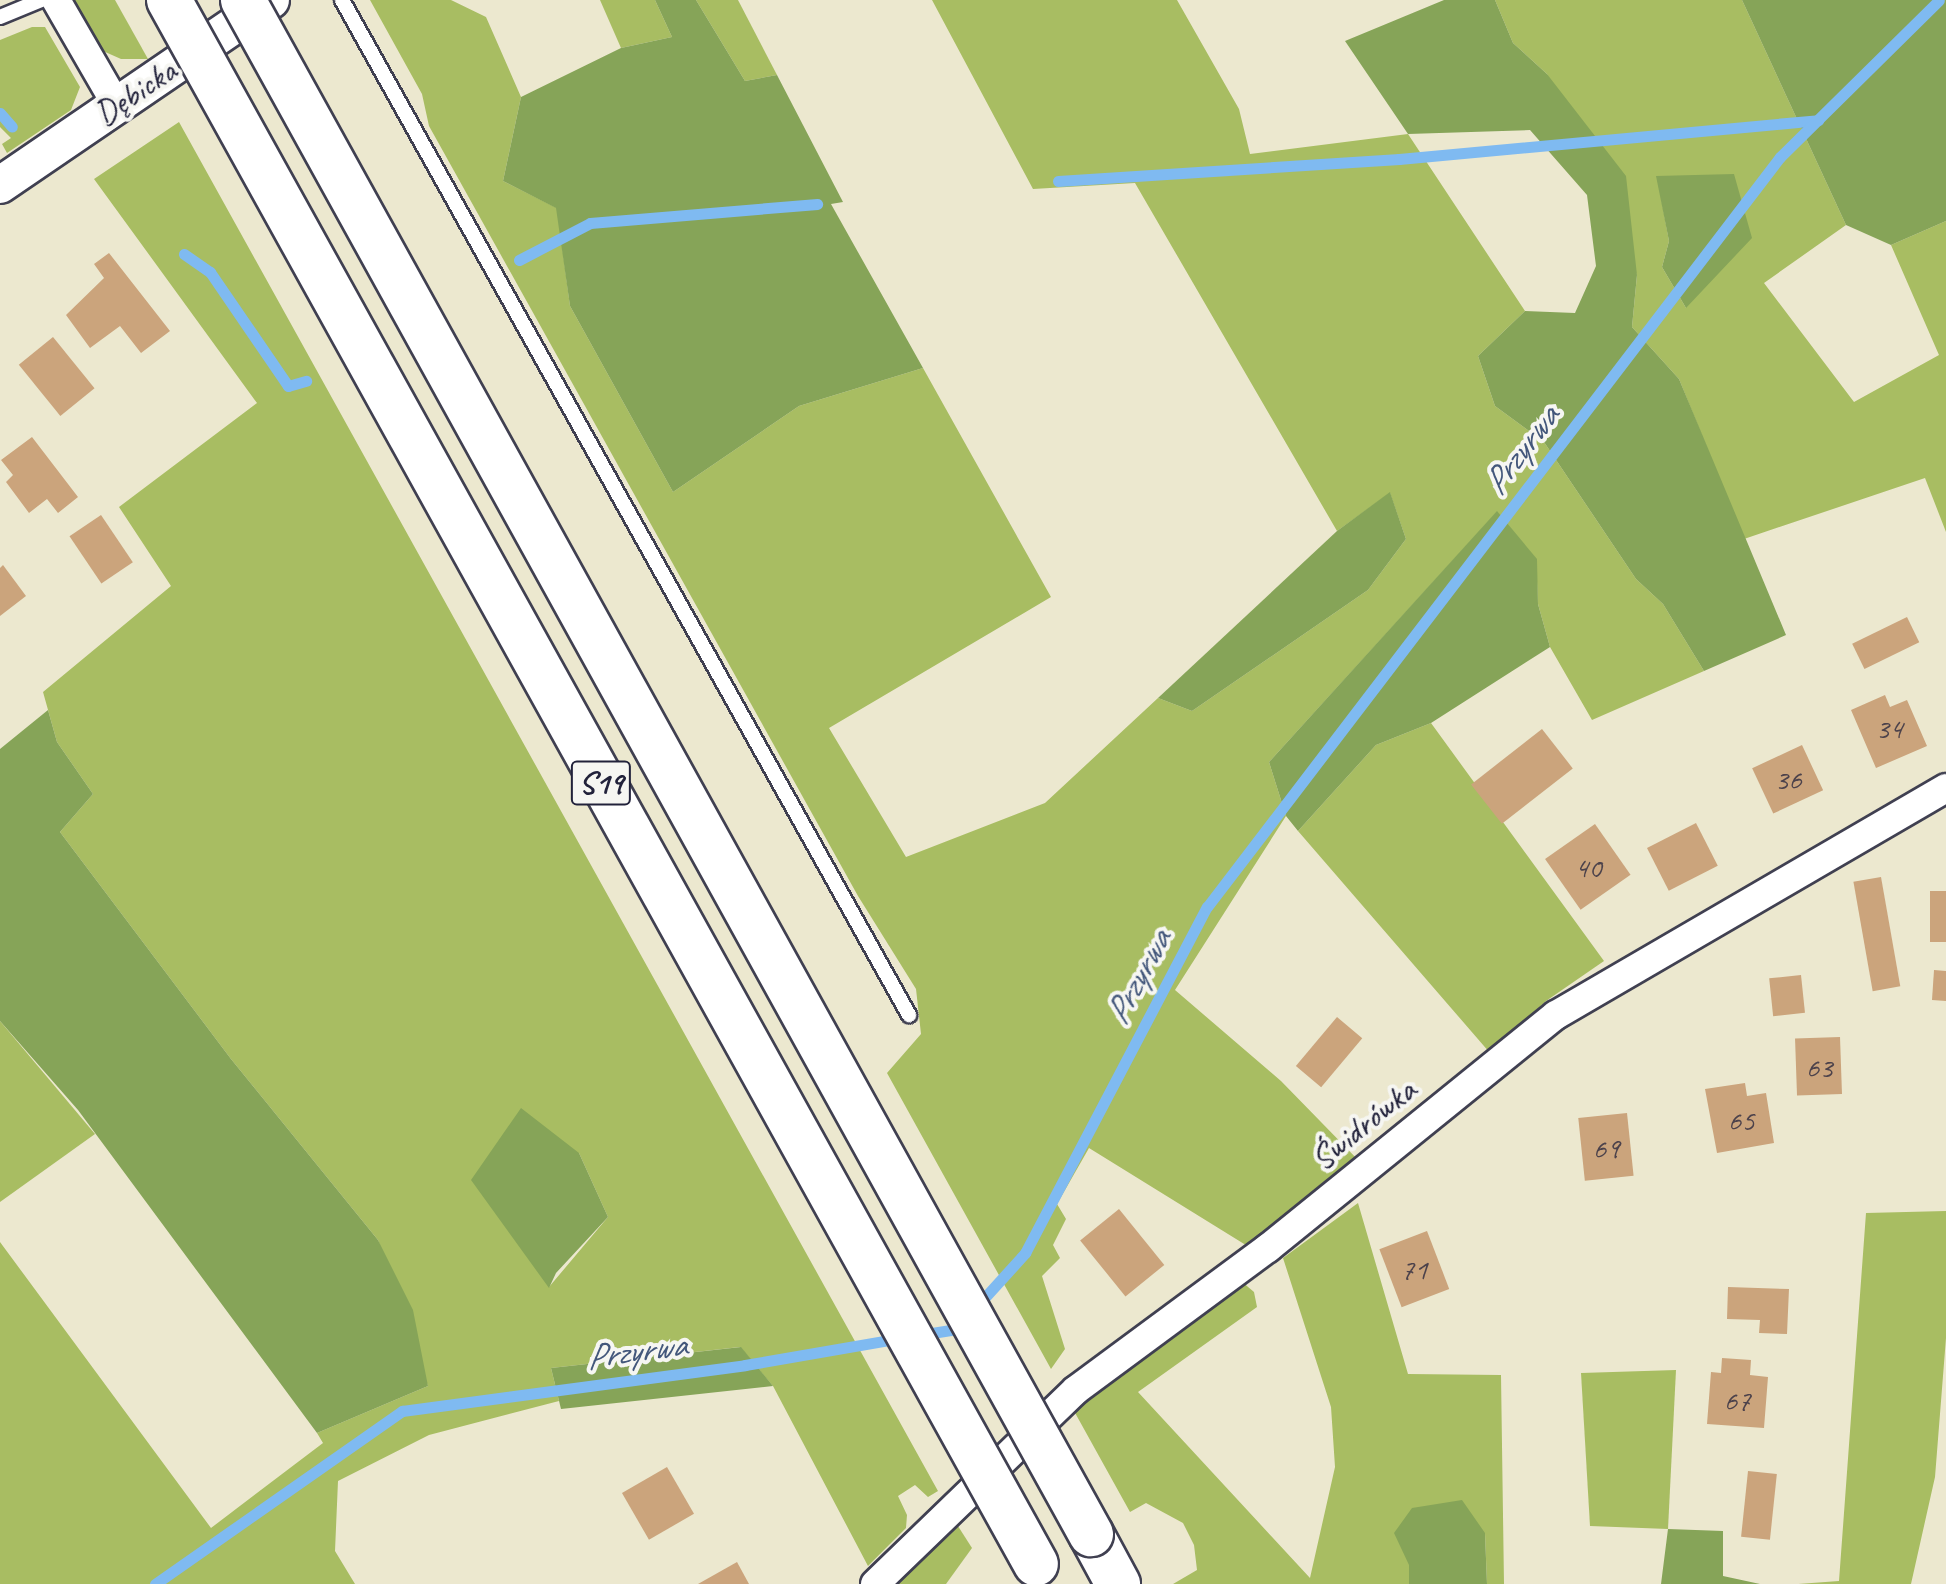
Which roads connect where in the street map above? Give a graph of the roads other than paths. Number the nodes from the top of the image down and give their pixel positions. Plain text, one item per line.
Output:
1 (41, 0) edge
2 (56, 0) edge
3 (169, 0) edge
4 (243, 0) edge
5 (271, 0) edge
6 (342, 0) edge
7 (0, 17) edge
8 (116, 104) junction
9 (0, 185) edge
10 (1946, 788) edge
11 (909, 1015) dead end
12 (1041, 1574) edge
13 (875, 1584) edge
14 (1118, 1584) edge

1 - 7 lane
2 - 8 street
3 - 12 highway, S19, bridge
4 - 14 highway, S19, bridge
5 - 8 street, Dębicka
6 - 11 lane
8 - 9 street, Dębicka
10 - 13 street, Świdrówka

